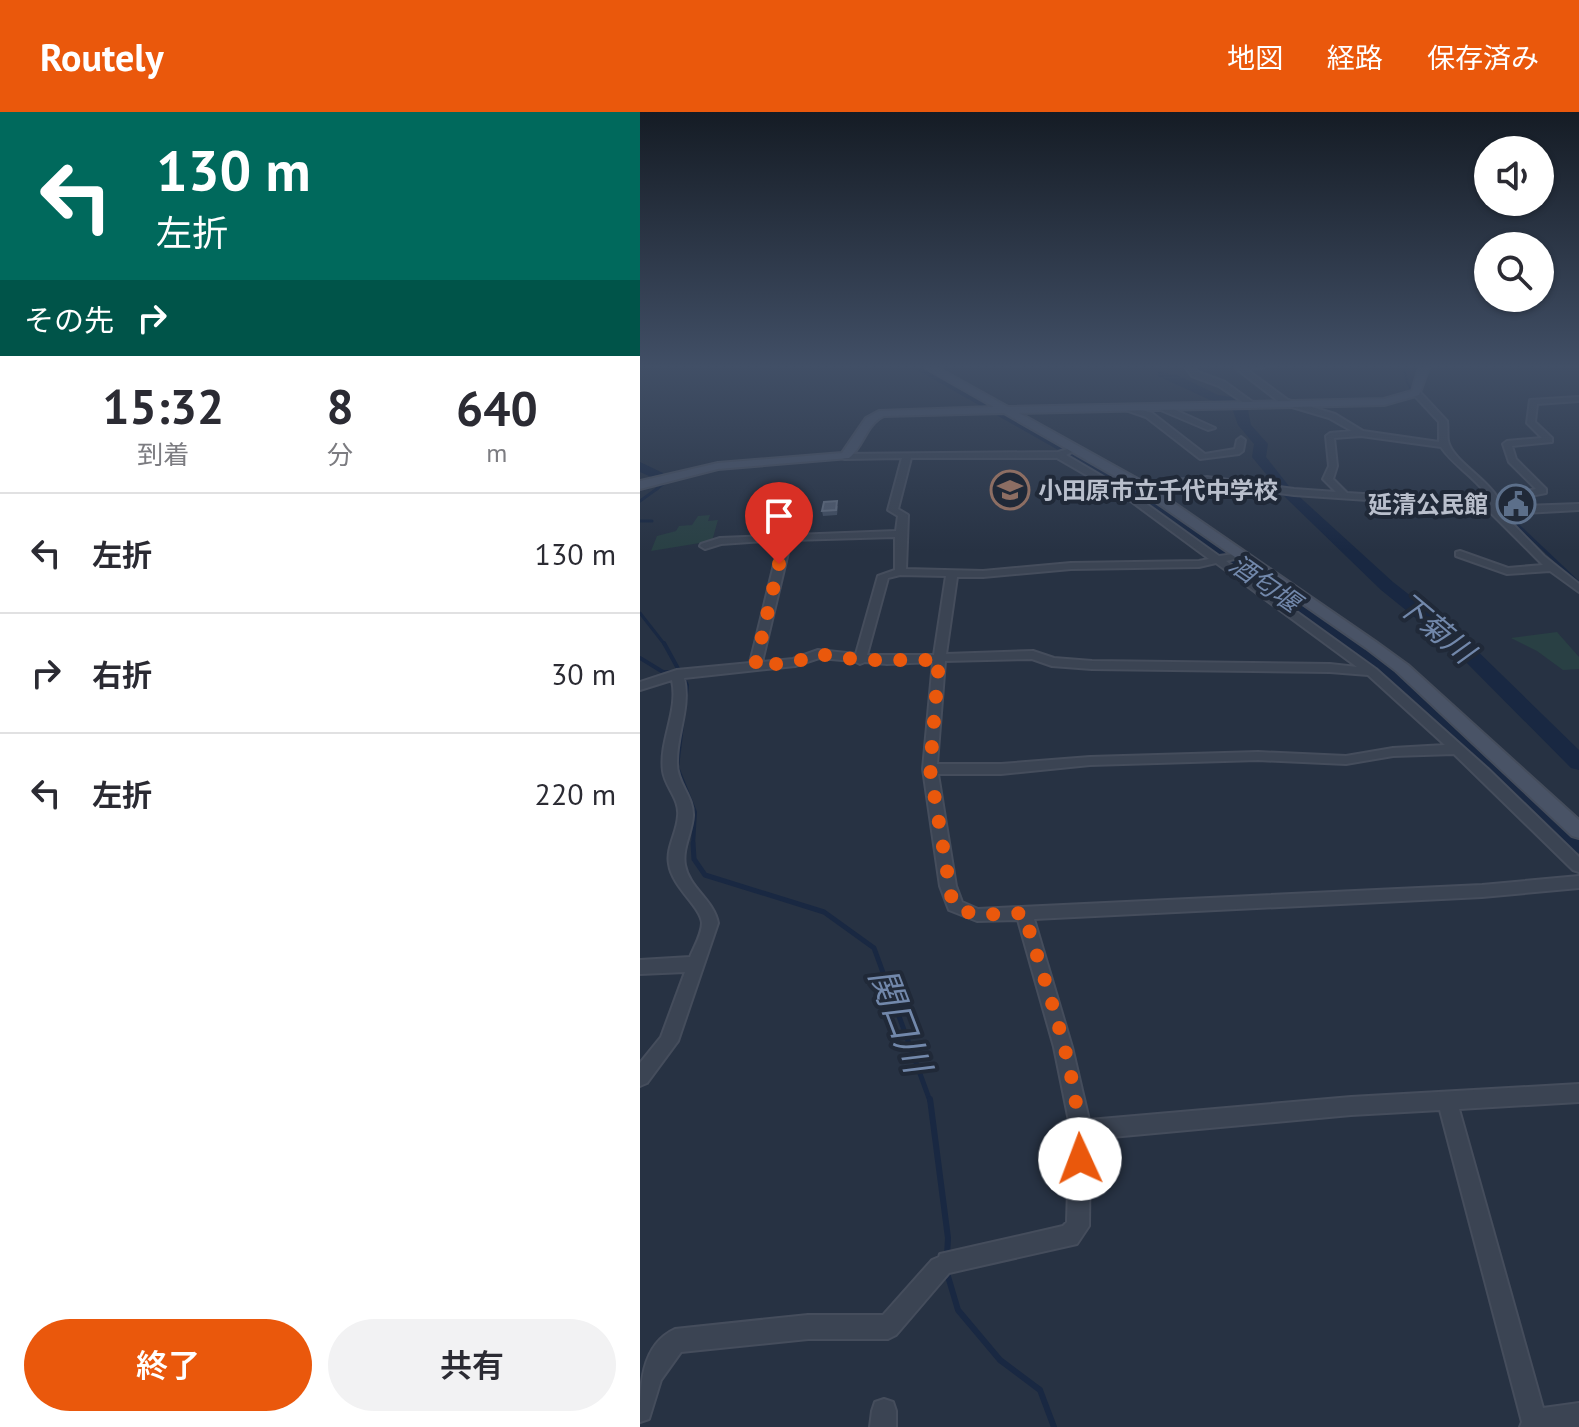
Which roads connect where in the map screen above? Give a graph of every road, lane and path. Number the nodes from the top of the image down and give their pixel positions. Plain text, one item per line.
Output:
1 (863, 428) edge
2 (1032, 428) edge
3 (1166, 428) edge
4 (1353, 428) edge
5 (1442, 428) edge
6 (1537, 428) edge
7 (1361, 433) junction
8 (1241, 440) dead end
9 (1441, 445) junction
10 (1067, 453) junction
11 (845, 456) junction
12 (907, 457) junction
13 (640, 485) edge
14 (1141, 486) junction
15 (1344, 495) junction
16 (1493, 505) junction
17 (1579, 507) edge
18 (898, 534) junction
19 (786, 538) junction
20 (705, 546) dead end
21 (1460, 554) dead end
22 (1239, 555) junction
23 (1218, 561) junction
24 (1552, 568) junction
25 (900, 572) junction
26 (952, 575) junction
27 (1579, 589) edge
28 (860, 660) junction
29 (939, 660) junction
30 (755, 666) junction
31 (1372, 672) junction
32 (682, 674) junction
33 (640, 686) edge
34 (1458, 749) junction
35 (930, 769) junction
36 (1579, 831) edge
37 (1579, 866) edge
38 (1579, 882) edge
39 (1024, 913) junction
40 (696, 964) junction
41 (640, 967) edge
42 (640, 1077) edge
43 (1579, 1093) edge
44 (1447, 1100) junction
45 (1080, 1130) junction
46 (645, 1375) edge
47 (640, 1410) edge
48 (1579, 1415) edge
49 (1534, 1425) edge

1 - 11 main road
2 - 10 main road
3 - 8 street
4 - 7 street
5 - 9 street
6 - 16 street
7 - 9 street
7 - 15 street
9 - 16 street
10 - 12 street
10 - 14 main road
10 - 23 street
11 - 12 street
11 - 13 main road
12 - 18 street
14 - 15 street
14 - 22 main road
15 - 16 street
16 - 17 street
16 - 24 street
18 - 19 street
18 - 25 street
19 - 20 street
19 - 30 street
21 - 24 street
22 - 23 street
22 - 36 main road
23 - 26 street
23 - 31 street
24 - 27 street
25 - 26 street
25 - 28 street
26 - 29 street
28 - 29 street
28 - 30 street
29 - 31 street
29 - 35 street
30 - 32 street
31 - 34 street
32 - 33 street
32 - 40 street
34 - 35 street
34 - 37 street
35 - 39 street
38 - 39 street
39 - 45 street
40 - 41 street
40 - 42 street
43 - 44 street
44 - 45 street
44 - 49 street
45 - 46 street
46 - 47 street
48 - 49 street

